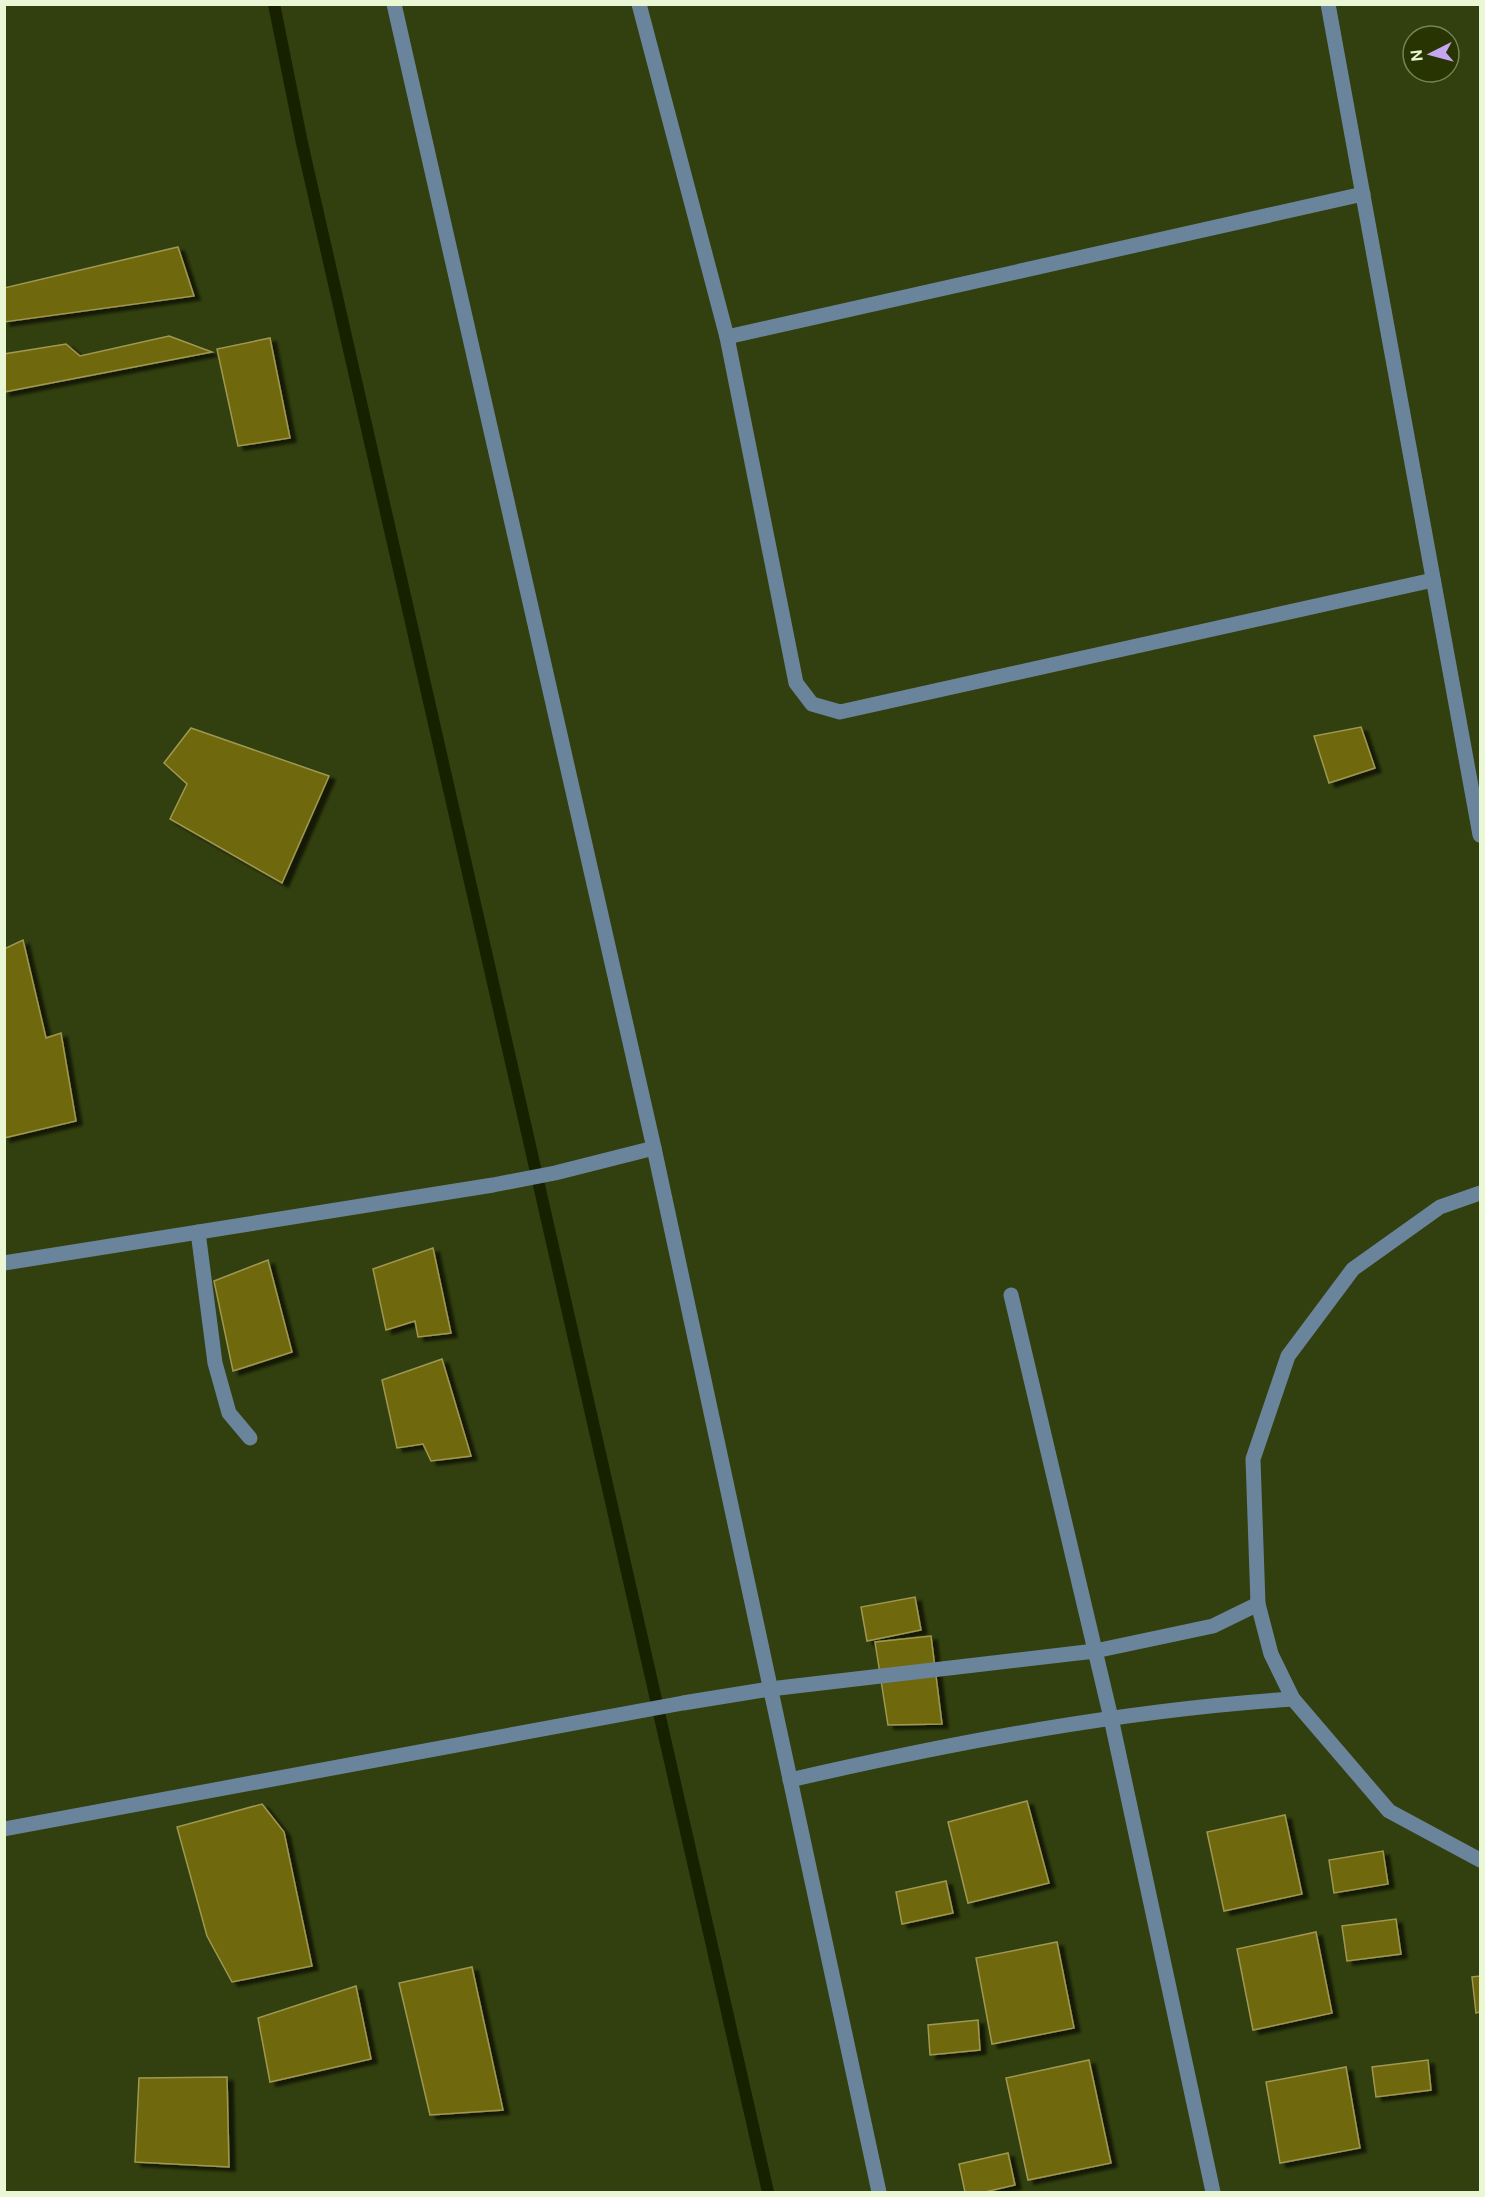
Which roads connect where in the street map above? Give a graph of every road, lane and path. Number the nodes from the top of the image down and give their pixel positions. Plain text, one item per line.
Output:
1 (394, 4) edge
2 (639, 4) edge
3 (1328, 4) edge
4 (1363, 194) junction
5 (727, 337) junction
6 (1434, 580) junction
7 (1480, 835) edge
8 (654, 1148) junction
9 (1480, 1193) edge
10 (198, 1232) junction
11 (4, 1263) edge
12 (1011, 1295) dead end
13 (250, 1438) dead end
14 (1258, 1604) junction
15 (1095, 1651) junction
16 (770, 1689) junction
17 (1293, 1699) junction
18 (1111, 1718) junction
19 (790, 1780) junction
20 (4, 1829) edge
21 (1480, 1860) edge
22 (879, 2193) edge
23 (1212, 2193) edge

1 - 8 street
2 - 5 street
3 - 4 street
4 - 5 street
4 - 6 street
5 - 6 street
6 - 7 street
8 - 10 street
8 - 16 street
9 - 14 street
10 - 11 street
10 - 13 street
12 - 15 street
14 - 15 street
14 - 17 street
15 - 16 street
15 - 18 street
16 - 19 street
16 - 20 street
17 - 18 street
17 - 21 street
18 - 19 street
18 - 23 street
19 - 22 street

